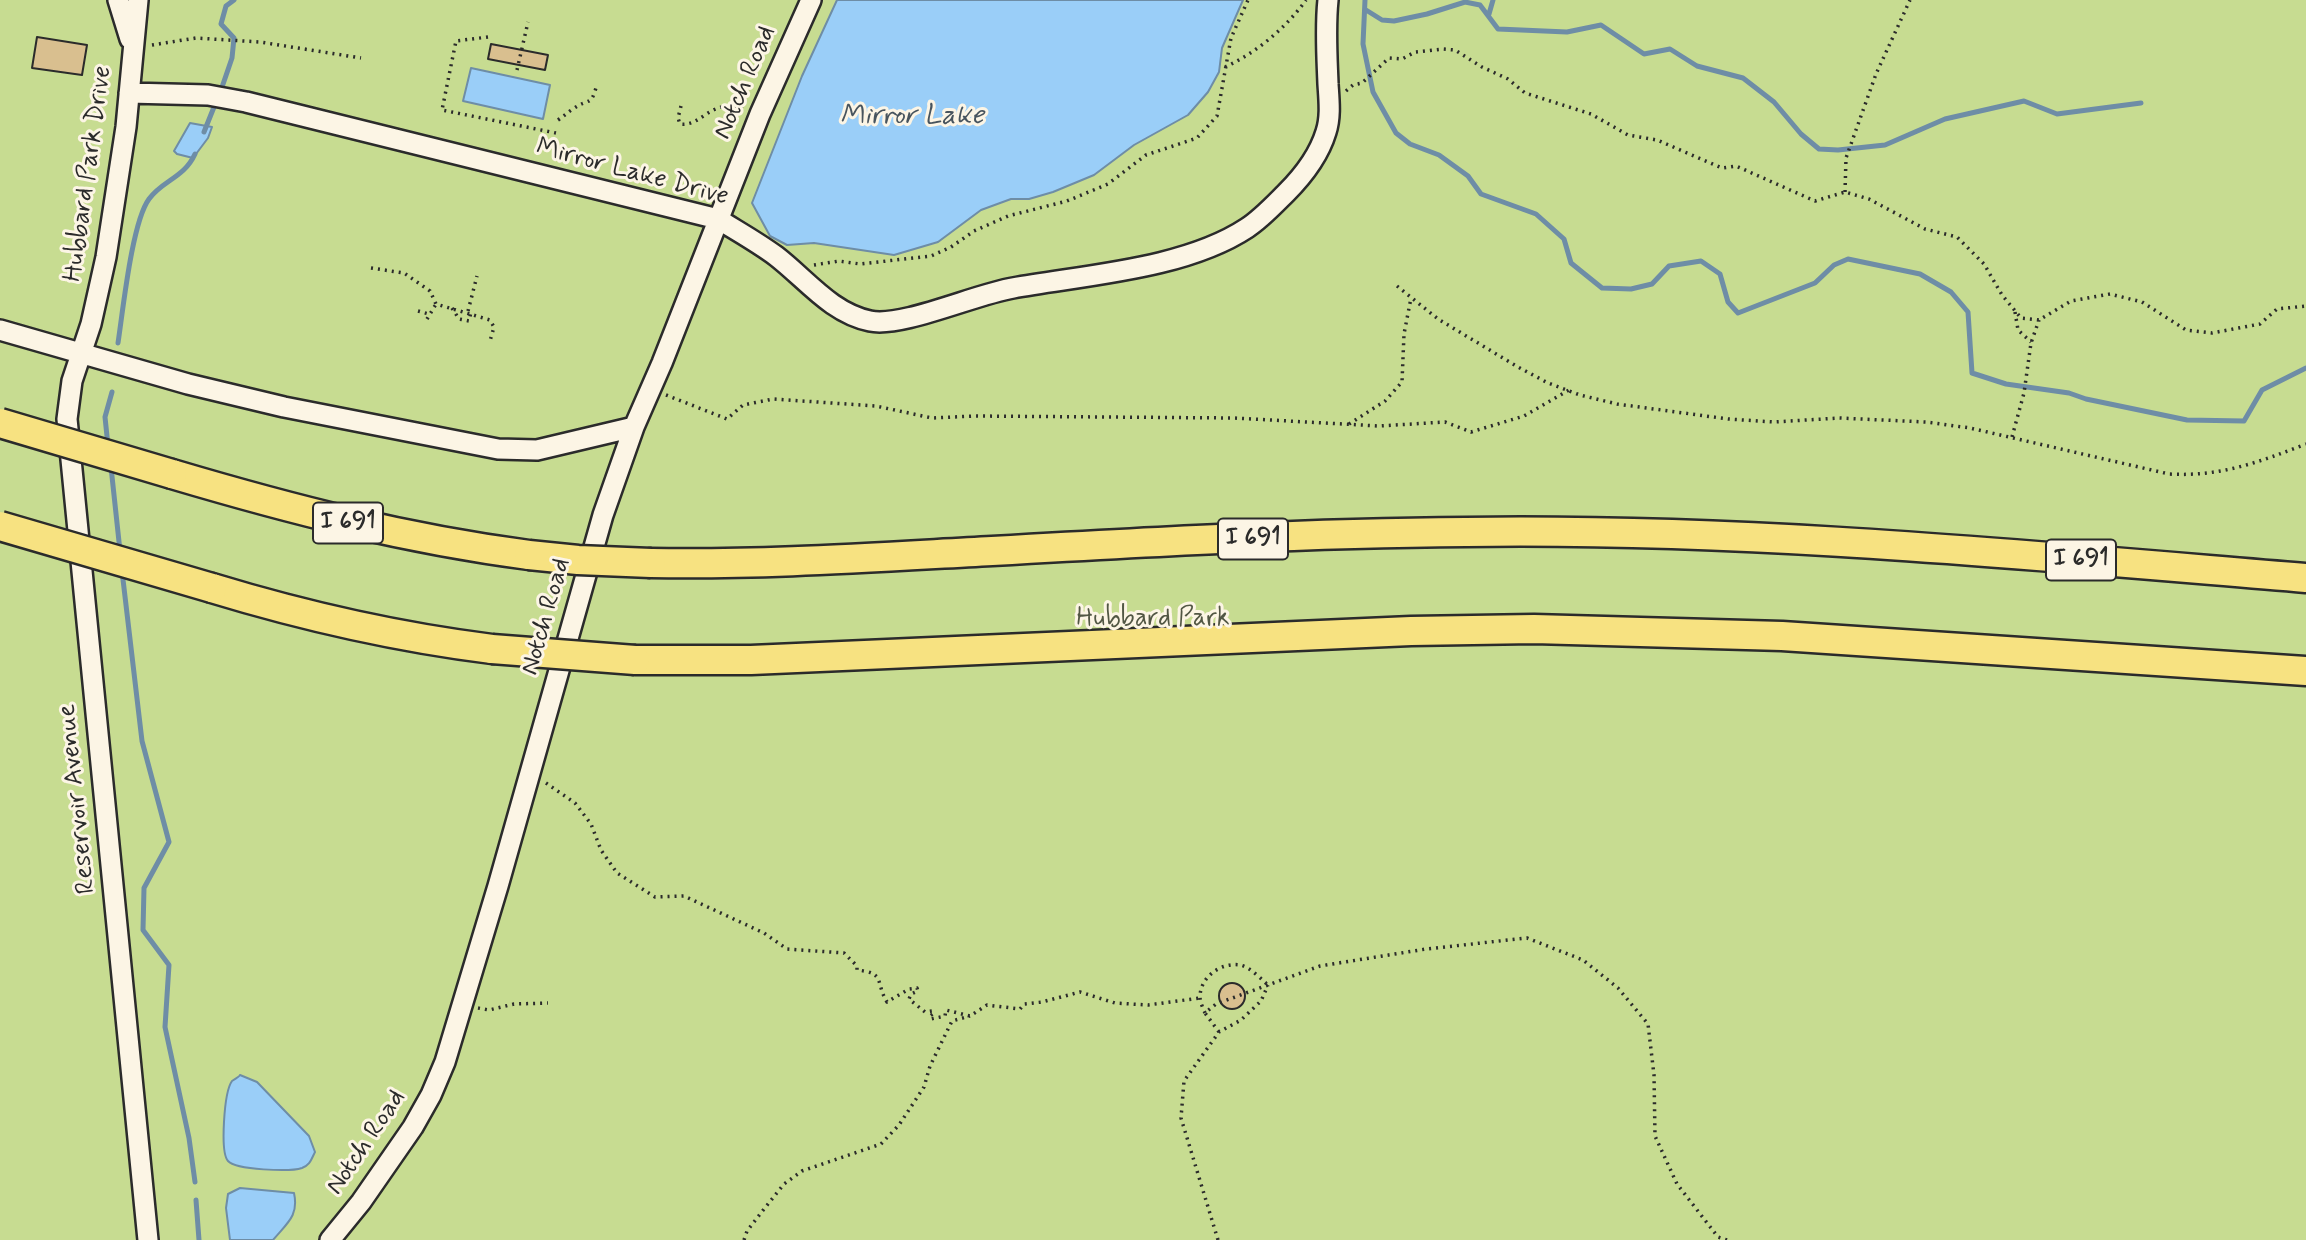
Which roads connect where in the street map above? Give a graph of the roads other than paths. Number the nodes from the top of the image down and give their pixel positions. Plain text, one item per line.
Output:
1 (118, 0) edge
2 (138, 0) edge
3 (811, 0) edge
4 (1328, 0) edge
5 (133, 48) junction
6 (129, 93) junction
7 (718, 219) junction
8 (0, 330) edge
9 (79, 353) junction
10 (0, 423) edge
11 (634, 427) junction
12 (0, 526) edge
13 (2306, 578) edge
14 (2306, 671) edge
15 (148, 1240) edge
16 (330, 1240) edge

1 - 5 street
2 - 5 street, Hubbard Park Drive
3 - 7 street, Notch Road
4 - 7 street, Mirror Lake Drive
5 - 6 street, Hubbard Park Drive
6 - 7 street, Mirror Lake Drive
6 - 9 street, Hubbard Park Drive
7 - 11 street, Notch Road
8 - 9 street
9 - 11 street
9 - 15 street, Reservoir Avenue
10 - 13 highway, I 691, bridge
11 - 16 street, Notch Road
12 - 14 highway, bridge

